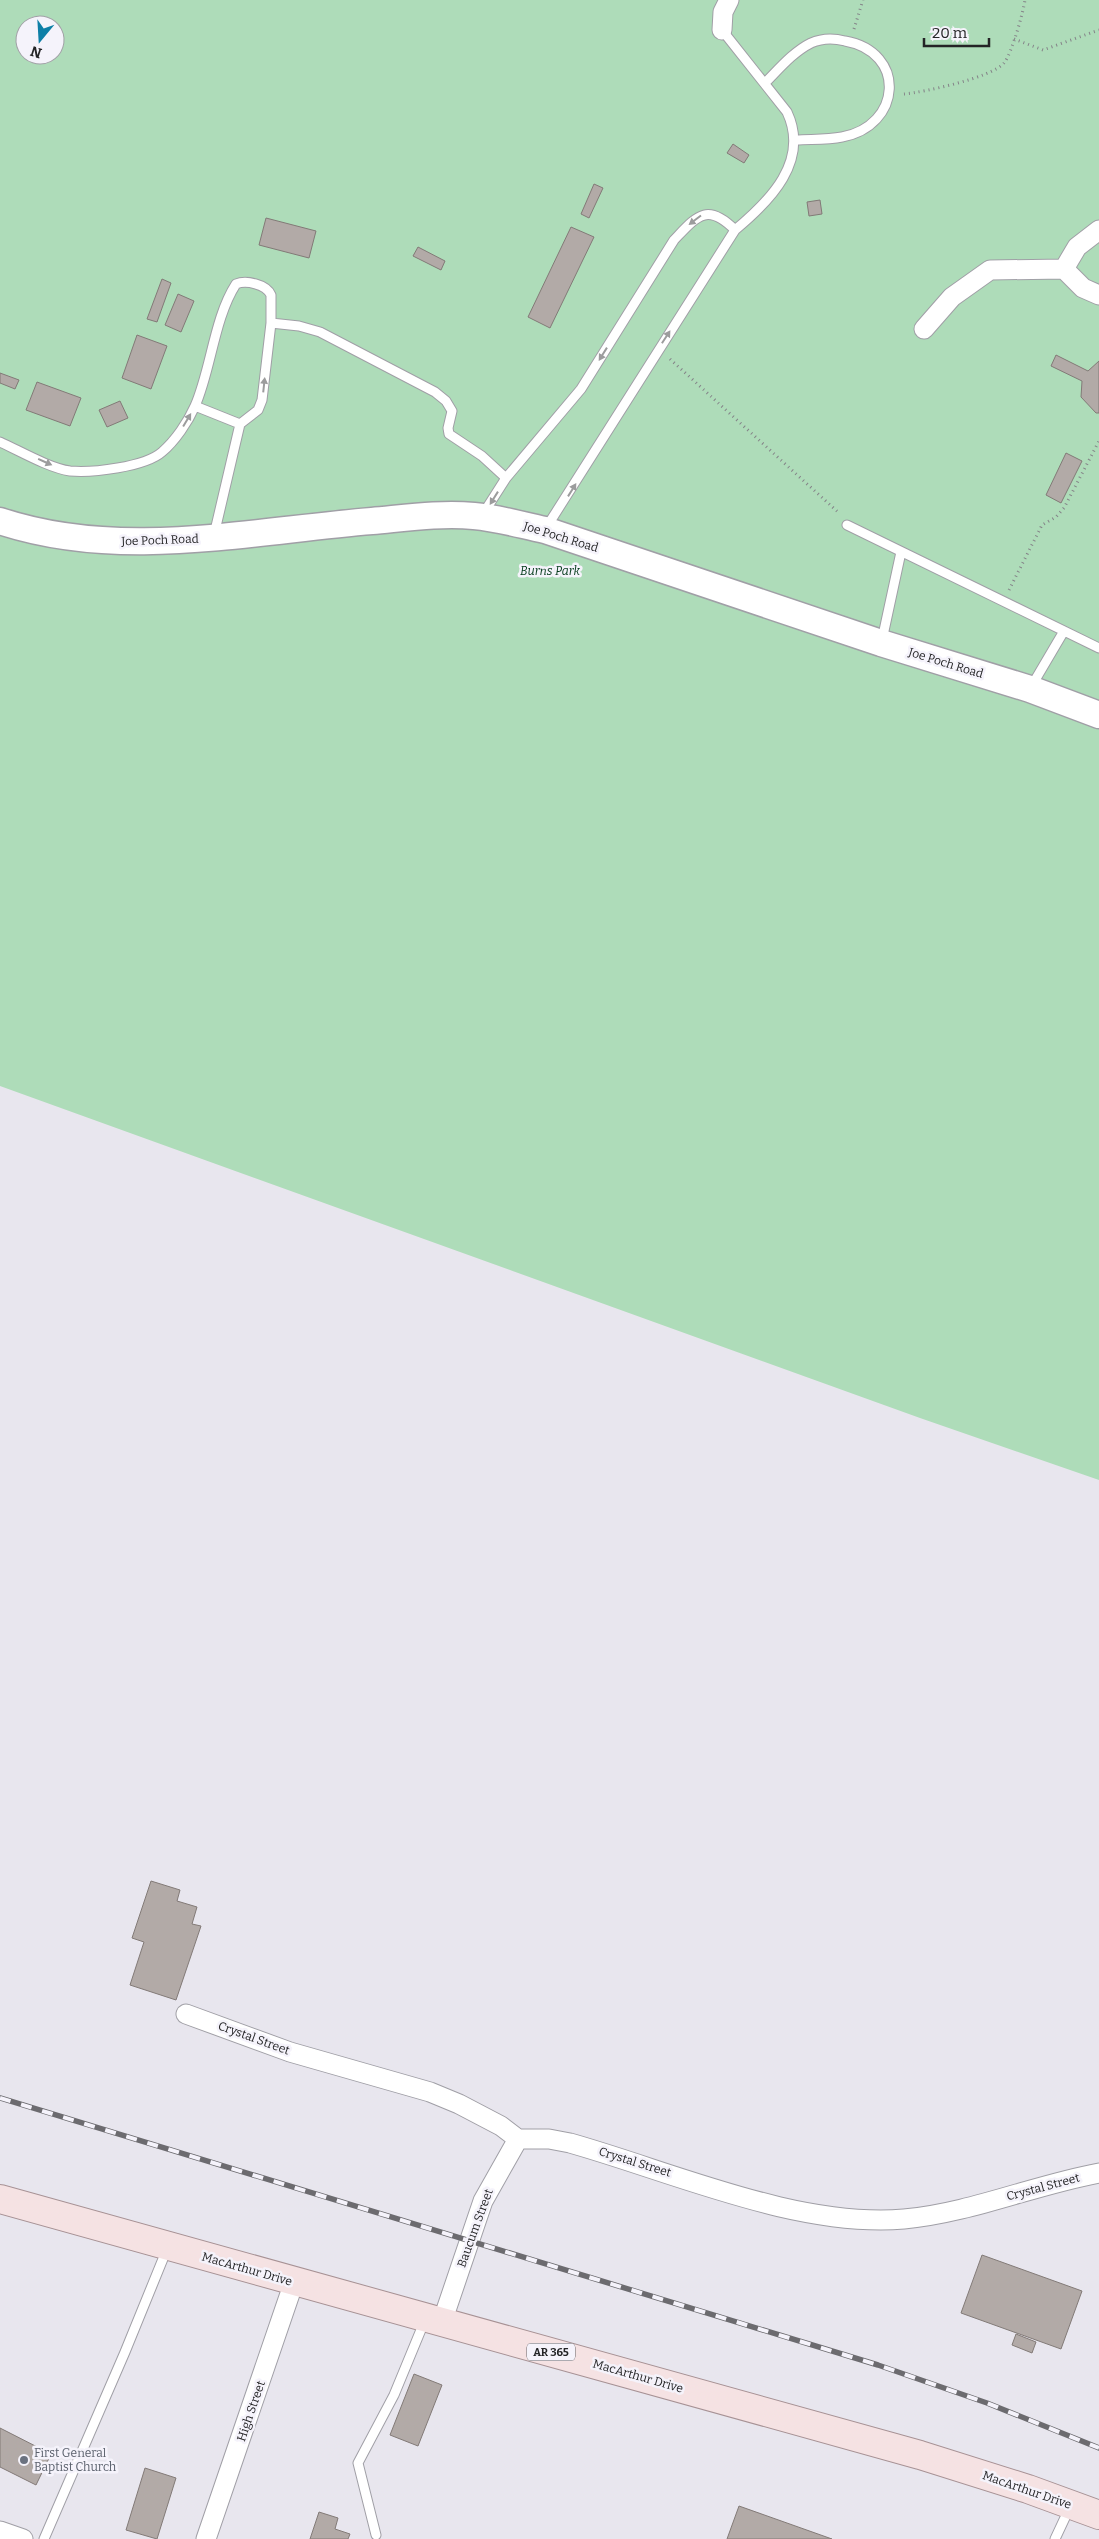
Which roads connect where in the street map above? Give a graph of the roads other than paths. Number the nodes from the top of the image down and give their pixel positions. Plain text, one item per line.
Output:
1 (729, 0) edge
2 (722, 30) joint
3 (765, 83) junction
4 (796, 140) junction
5 (735, 230) junction
6 (1099, 230) edge
7 (1064, 268) junction
8 (1099, 296) edge
9 (271, 323) junction
10 (924, 329) dead end
11 (195, 406) junction
12 (240, 424) junction
13 (0, 442) edge
14 (506, 478) junction
15 (481, 517) junction
16 (0, 522) edge
17 (848, 526) road end
18 (545, 530) junction
19 (214, 537) junction
20 (901, 552) junction
21 (1064, 631) junction
22 (881, 643) junction
23 (1099, 648) edge
24 (1030, 689) junction
25 (1099, 715) edge
26 (186, 2014) dead end
27 (518, 2139) junction
28 (1099, 2173) edge
29 (0, 2199) edge
30 (168, 2247) junction
31 (294, 2282) junction
32 (434, 2320) junction
33 (1071, 2505) junction
34 (1099, 2515) edge
35 (0, 2531) edge
36 (376, 2535) dead end
37 (23, 2539) edge
38 (44, 2539) edge
39 (206, 2539) edge
40 (1055, 2539) edge

1 - 2 street
2 - 3 lane
3 - 4 lane
3 - 4 lane
4 - 5 lane
5 -> 14 lane
18 -> 5 lane
6 - 7 street
7 - 8 street
7 - 10 street
9 - 11 lane
12 -> 9 lane
9 - 14 lane
11 - 12 lane
13 -> 11 lane
12 - 19 lane
14 -> 15 lane
15 - 18 street, Joe Poch Road
15 - 19 street, Joe Poch Road
16 - 19 street, Joe Poch Road
17 - 20 lane
18 - 22 street, Joe Poch Road
20 - 21 lane
20 - 22 lane
21 - 23 lane
21 - 24 lane
22 - 24 street, Joe Poch Road
24 - 25 street, Joe Poch Road
26 - 27 street, Crystal Street
27 - 28 street, Crystal Street
27 - 32 street, Baucum Street
29 - 30 main road, MacArthur Drive / AR 365
30 - 31 main road, MacArthur Drive / AR 365
30 - 38 lane
31 - 32 main road, MacArthur Drive / AR 365
31 - 39 street, High Street
32 - 33 main road, MacArthur Drive / AR 365
32 - 36 lane
33 - 34 main road, MacArthur Drive / AR 365
33 - 40 lane
35 - 37 street

